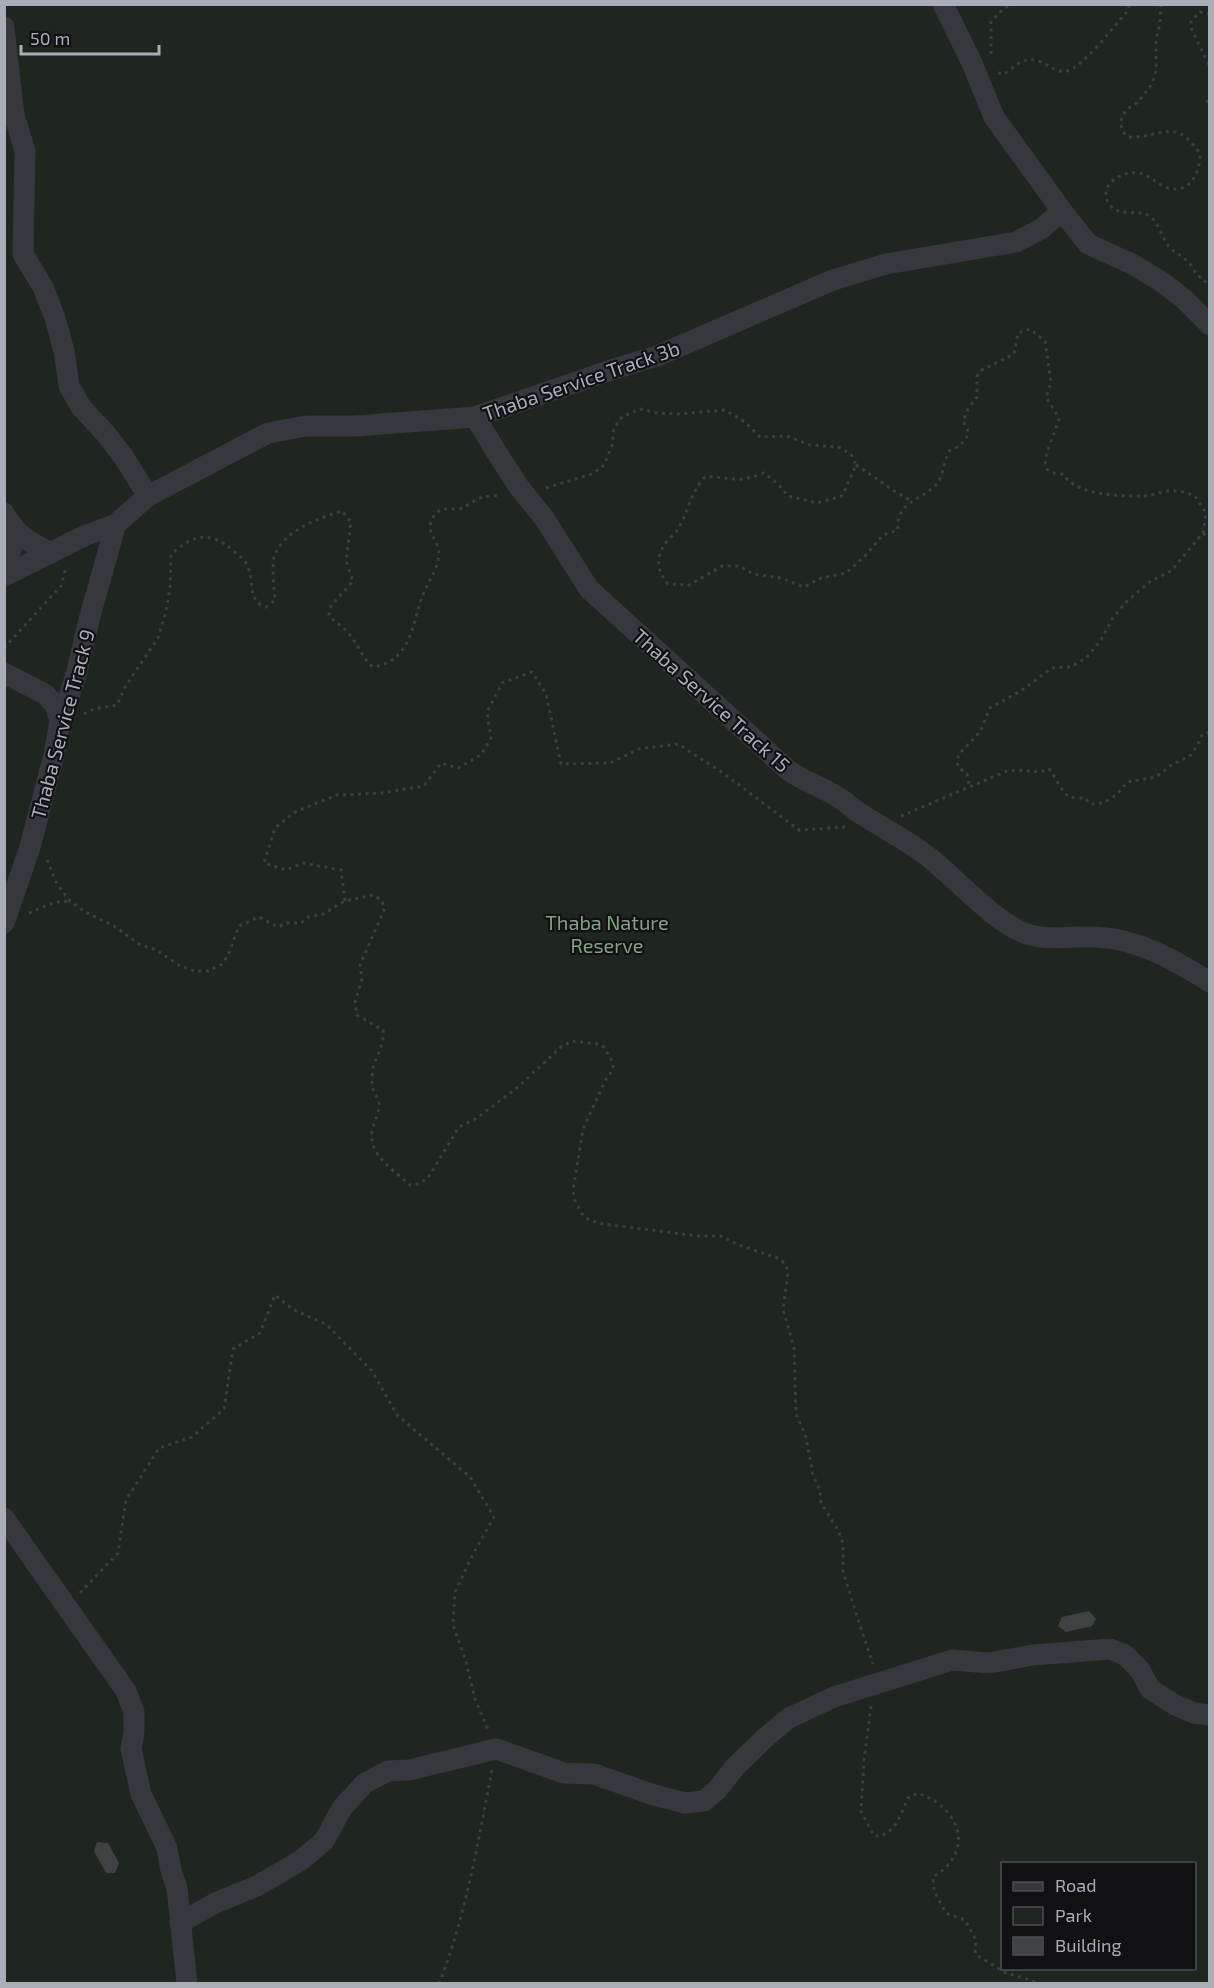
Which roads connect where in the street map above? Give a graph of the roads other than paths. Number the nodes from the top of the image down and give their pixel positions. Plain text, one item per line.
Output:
1 (943, 4) edge
2 (4, 27) edge
3 (1062, 211) junction
4 (1209, 325) edge
5 (475, 417) junction
6 (148, 496) junction
7 (8, 520) edge
8 (116, 524) junction
9 (51, 553) junction
10 (4, 562) edge
11 (4, 576) edge
12 (4, 673) edge
13 (60, 722) junction
14 (4, 923) edge
15 (1209, 982) edge
16 (4, 1518) edge
17 (1209, 1715) edge
18 (180, 1923) junction
19 (187, 1983) edge

1 - 3 street
2 - 6 street
3 - 4 street
3 - 5 street, Thaba Service Track 3b
5 - 6 street, Thaba Service Track 3b
5 - 15 street, Thaba Service Track 15
6 - 8 street, Thaba Service Track 3b
7 - 9 street
7 - 10 street
8 - 9 street, Thaba Service Track 3b
8 - 13 street, Thaba Service Track 9
9 - 11 street, Thaba Service Track 3b
12 - 13 street
13 - 14 street, Thaba Service Track 9
16 - 18 street
17 - 18 street
18 - 19 street

